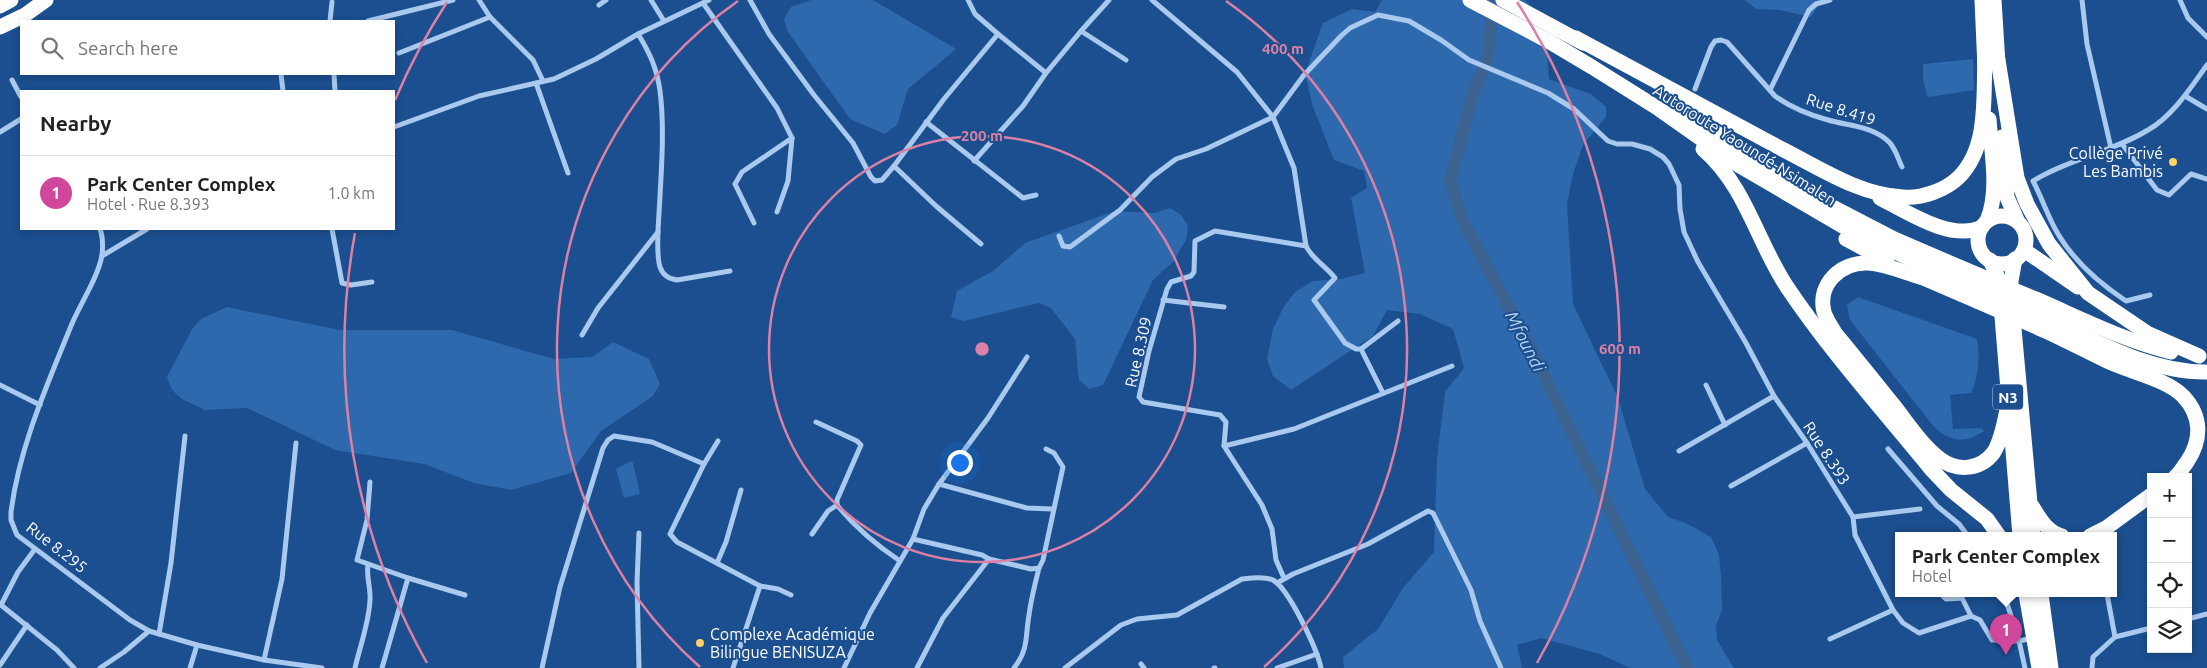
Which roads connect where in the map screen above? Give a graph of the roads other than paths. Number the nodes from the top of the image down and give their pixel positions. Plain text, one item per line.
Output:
1 (11, 0) edge
2 (46, 0) edge
3 (453, 0) edge
4 (479, 0) edge
5 (606, 0) edge
6 (651, 0) edge
7 (750, 0) edge
8 (968, 0) edge
9 (1109, 0) edge
10 (1152, 0) edge
11 (1470, 0) edge
12 (1502, 0) edge
13 (1830, 0) edge
14 (1982, 0) edge
15 (1994, 0) edge
16 (2082, 0) edge
17 (2180, 0) edge
18 (706, 1) edge
19 (332, 2) dead end
20 (599, 5) dead end
21 (0, 6) edge
22 (490, 17) junction
23 (1520, 17) junction
24 (330, 20) edge
25 (372, 20) edge
26 (664, 21) junction
27 (0, 27) edge
28 (1081, 31) junction
29 (638, 34) junction
30 (998, 34) junction
31 (2207, 37) edge
32 (1576, 38) junction
33 (399, 53) dead end
34 (1991, 56) junction
35 (1126, 60) dead end
36 (2207, 65) edge
37 (1046, 73) junction
38 (281, 75) edge
39 (334, 75) edge
40 (12, 80) dead end
41 (543, 81) junction
42 (536, 82) junction
43 (1695, 89) dead end
44 (283, 90) edge
45 (335, 90) edge
46 (1770, 90) junction
47 (20, 95) edge
48 (2185, 96) junction
49 (1639, 98) junction
50 (2207, 109) edge
51 (1273, 117) junction
52 (20, 120) edge
53 (926, 122) junction
54 (395, 127) edge
55 (0, 132) edge
56 (792, 138) junction
57 (2122, 144) junction
58 (2111, 148) junction
59 (974, 161) junction
60 (894, 166) junction
61 (1902, 167) dead end
62 (568, 173) dead end
63 (2207, 179) edge
64 (1768, 183) junction
65 (1866, 190) junction
66 (1036, 194) dead end
67 (776, 212) dead end
68 (2017, 220) junction
69 (754, 223) dead end
70 (1984, 224) junction
71 (100, 230) edge
72 (146, 230) edge
73 (332, 230) edge
74 (658, 231) junction
75 (1059, 236) dead end
76 (981, 244) dead end
77 (1306, 246) junction
78 (2020, 255) junction
79 (102, 256) junction
80 (1990, 260) junction
81 (730, 271) dead end
82 (1920, 277) junction
83 (372, 282) dead end
84 (1977, 288) junction
85 (2088, 293) junction
86 (2150, 295) dead end
87 (1164, 300) junction
88 (1224, 307) dead end
89 (1398, 321) dead end
90 (2039, 322) junction
91 (582, 335) dead end
92 (1360, 349) junction
93 (2090, 351) junction
94 (1027, 357) dead end
95 (2203, 357) edge
96 (1452, 366) dead end
97 (2207, 372) edge
98 (2207, 380) edge
99 (0, 385) edge
100 (1706, 385) dead end
101 (1383, 393) junction
102 (1774, 396) junction
103 (2009, 400) junction
104 (40, 405) junction
105 (816, 422) dead end
106 (1725, 425) junction
107 (184, 436) dead end
108 (718, 441) dead end
109 (296, 443) dead end
110 (1807, 443) junction
111 (1224, 446) junction
112 (1046, 449) dead end
113 (1888, 449) dead end
114 (1679, 451) dead end
115 (704, 464) junction
116 (2178, 473) edge
117 (370, 482) dead end
118 (939, 484) junction
119 (1731, 486) dead end
120 (741, 490) dead end
121 (2147, 498) edge
122 (2029, 501) junction
123 (837, 505) junction
124 (1052, 509) junction
125 (1920, 509) dead end
126 (1852, 517) junction
127 (1965, 532) edge
128 (1996, 532) edge
129 (2020, 532) edge
130 (2033, 532) edge
131 (2052, 532) edge
132 (2098, 532) edge
133 (639, 533) dead end
134 (812, 534) dead end
135 (913, 539) junction
136 (35, 549) junction
137 (989, 559) junction
138 (900, 561) junction
139 (717, 563) junction
140 (368, 565) junction
141 (1039, 568) junction
142 (408, 578) junction
143 (1284, 578) junction
144 (1276, 583) junction
145 (760, 586) junction
146 (791, 595) dead end
147 (465, 596) dead end
148 (1944, 597) edge
149 (2005, 597) edge
150 (2029, 597) edge
151 (2030, 597) edge
152 (2108, 597) edge
153 (1893, 610) junction
154 (2207, 614) edge
155 (1971, 616) junction
156 (2192, 618) edge
157 (27, 625) junction
158 (2147, 629) edge
159 (149, 631) junction
160 (159, 634) junction
161 (2115, 637) junction
162 (1830, 639) dead end
163 (2026, 639) junction
164 (197, 645) junction
165 (1317, 654) junction
166 (264, 660) junction
167 (0, 665) edge
168 (74, 668) edge
169 (100, 668) edge
170 (190, 668) edge
171 (322, 668) edge
172 (354, 668) edge
173 (382, 668) edge
174 (542, 668) edge
175 (639, 668) edge
176 (732, 668) edge
177 (844, 668) edge
178 (917, 668) edge
179 (1014, 668) edge
180 (1065, 668) edge
181 (1277, 668) edge
182 (1322, 668) edge
183 (1501, 668) edge
184 (2025, 668) edge
185 (2039, 668) edge
186 (2050, 668) edge
187 (2092, 668) edge

1 - 21 highway
2 - 27 highway
3 - 25 street
4 - 22 street
5 - 20 street
6 - 26 street
7 - 60 street
8 - 30 street
9 - 28 street
10 - 51 street
11 - 23 highway, Autoroute Yaoundé-Nsimalen
12 - 23 highway, Autoroute Yaoundé-Nsimalen
13 - 46 street
14 - 34 highway, N3
15 - 34 highway, N3
16 - 58 street
17 - 31 street
18 - 26 street
18 - 56 street
19 - 24 street
22 - 33 street
22 - 41 street
23 - 32 highway, Autoroute Yaoundé-Nsimalen
23 - 49 highway, Autoroute Yaoundé-Nsimalen
26 - 29 street
28 - 35 street
28 - 37 street
29 - 41 street
29 - 74 street
30 - 37 street
30 - 53 street
32 - 65 highway
32 - 84 highway, Autoroute Yaoundé-Nsimalen
34 - 65 highway
34 - 68 highway, N3
34 - 70 highway, N3
34 - 85 highway
36 - 48 street
37 - 59 street
38 - 44 street
39 - 45 street
40 - 47 street
41 - 42 street
42 - 54 street
42 - 62 street
43 - 46 street, Rue 8.419
46 - 61 street, Rue 8.419
48 - 50 street
48 - 57 street
49 - 64 highway, Autoroute Yaoundé-Nsimalen
49 - 128 highway
51 - 75 street
51 - 77 street
51 - 102 street, Rue 8.393
52 - 55 street
53 - 59 street
53 - 60 street
56 - 67 street
56 - 69 street
57 - 58 street
57 - 63 street
58 - 86 street
59 - 66 street
60 - 76 street
64 - 82 highway
64 - 84 highway, Autoroute Yaoundé-Nsimalen
65 - 70 highway
68 - 70 highway
68 - 78 highway, N3
70 - 80 highway, N3
71 - 79 street, Rue 8.295
72 - 79 street
73 - 83 street
74 - 81 street
74 - 91 street
77 - 87 street, Rue 8.309
77 - 92 street
78 - 80 highway
78 - 85 highway
78 - 122 highway, N3
79 - 104 street, Rue 8.295
80 - 103 highway, N3
82 - 84 highway
82 - 103 highway
84 - 90 highway, Autoroute Yaoundé-Nsimalen, bridge
84 - 95 highway, Autoroute Yaoundé-Nsimalen, bridge
85 - 95 highway
87 - 88 street
87 - 111 street, Rue 8.309
89 - 92 street
90 - 93 highway
90 - 97 highway, Autoroute Yaoundé-Nsimalen
92 - 101 street
93 - 98 highway
93 - 116 highway
94 - 118 street
96 - 101 street
99 - 104 street
100 - 106 street
101 - 111 street
102 - 106 street
102 - 110 street, Rue 8.393
103 - 129 highway, N3
104 - 136 street, Rue 8.295
105 - 123 street
106 - 114 street
107 - 160 street
108 - 115 street
109 - 166 street
110 - 119 street
110 - 126 street, Rue 8.393
111 - 143 street
112 - 124 street
113 - 127 street
115 - 139 street
115 - 174 street
117 - 140 street
118 - 124 street
118 - 135 street
120 - 139 street
121 - 132 highway
122 - 130 highway, N3
122 - 131 highway
123 - 134 street
123 - 138 street
124 - 141 street
125 - 126 street
126 - 153 street, Rue 8.393
133 - 175 street
135 - 137 street
135 - 138 street
136 - 157 street
136 - 159 street, Rue 8.295
137 - 141 street
137 - 178 street
138 - 177 street
139 - 145 street
140 - 142 street
140 - 172 street
141 - 179 street
142 - 147 street
142 - 173 street
143 - 144 street
143 - 183 street
144 - 165 street
144 - 180 street
145 - 146 street
145 - 176 street
148 - 155 street
149 - 163 street
150 - 163 highway
151 - 186 highway
152 - 161 street
153 - 155 street, Rue 8.393
153 - 162 street
154 - 156 street
155 - 163 street
157 - 167 street
157 - 168 street
158 - 161 street
159 - 160 street, Rue 8.295
159 - 169 street
160 - 164 street, Rue 8.295
161 - 187 street
163 - 184 street
163 - 185 highway
164 - 166 street, Rue 8.295
164 - 170 street
165 - 181 street
165 - 182 street
166 - 171 street, Rue 8.295

